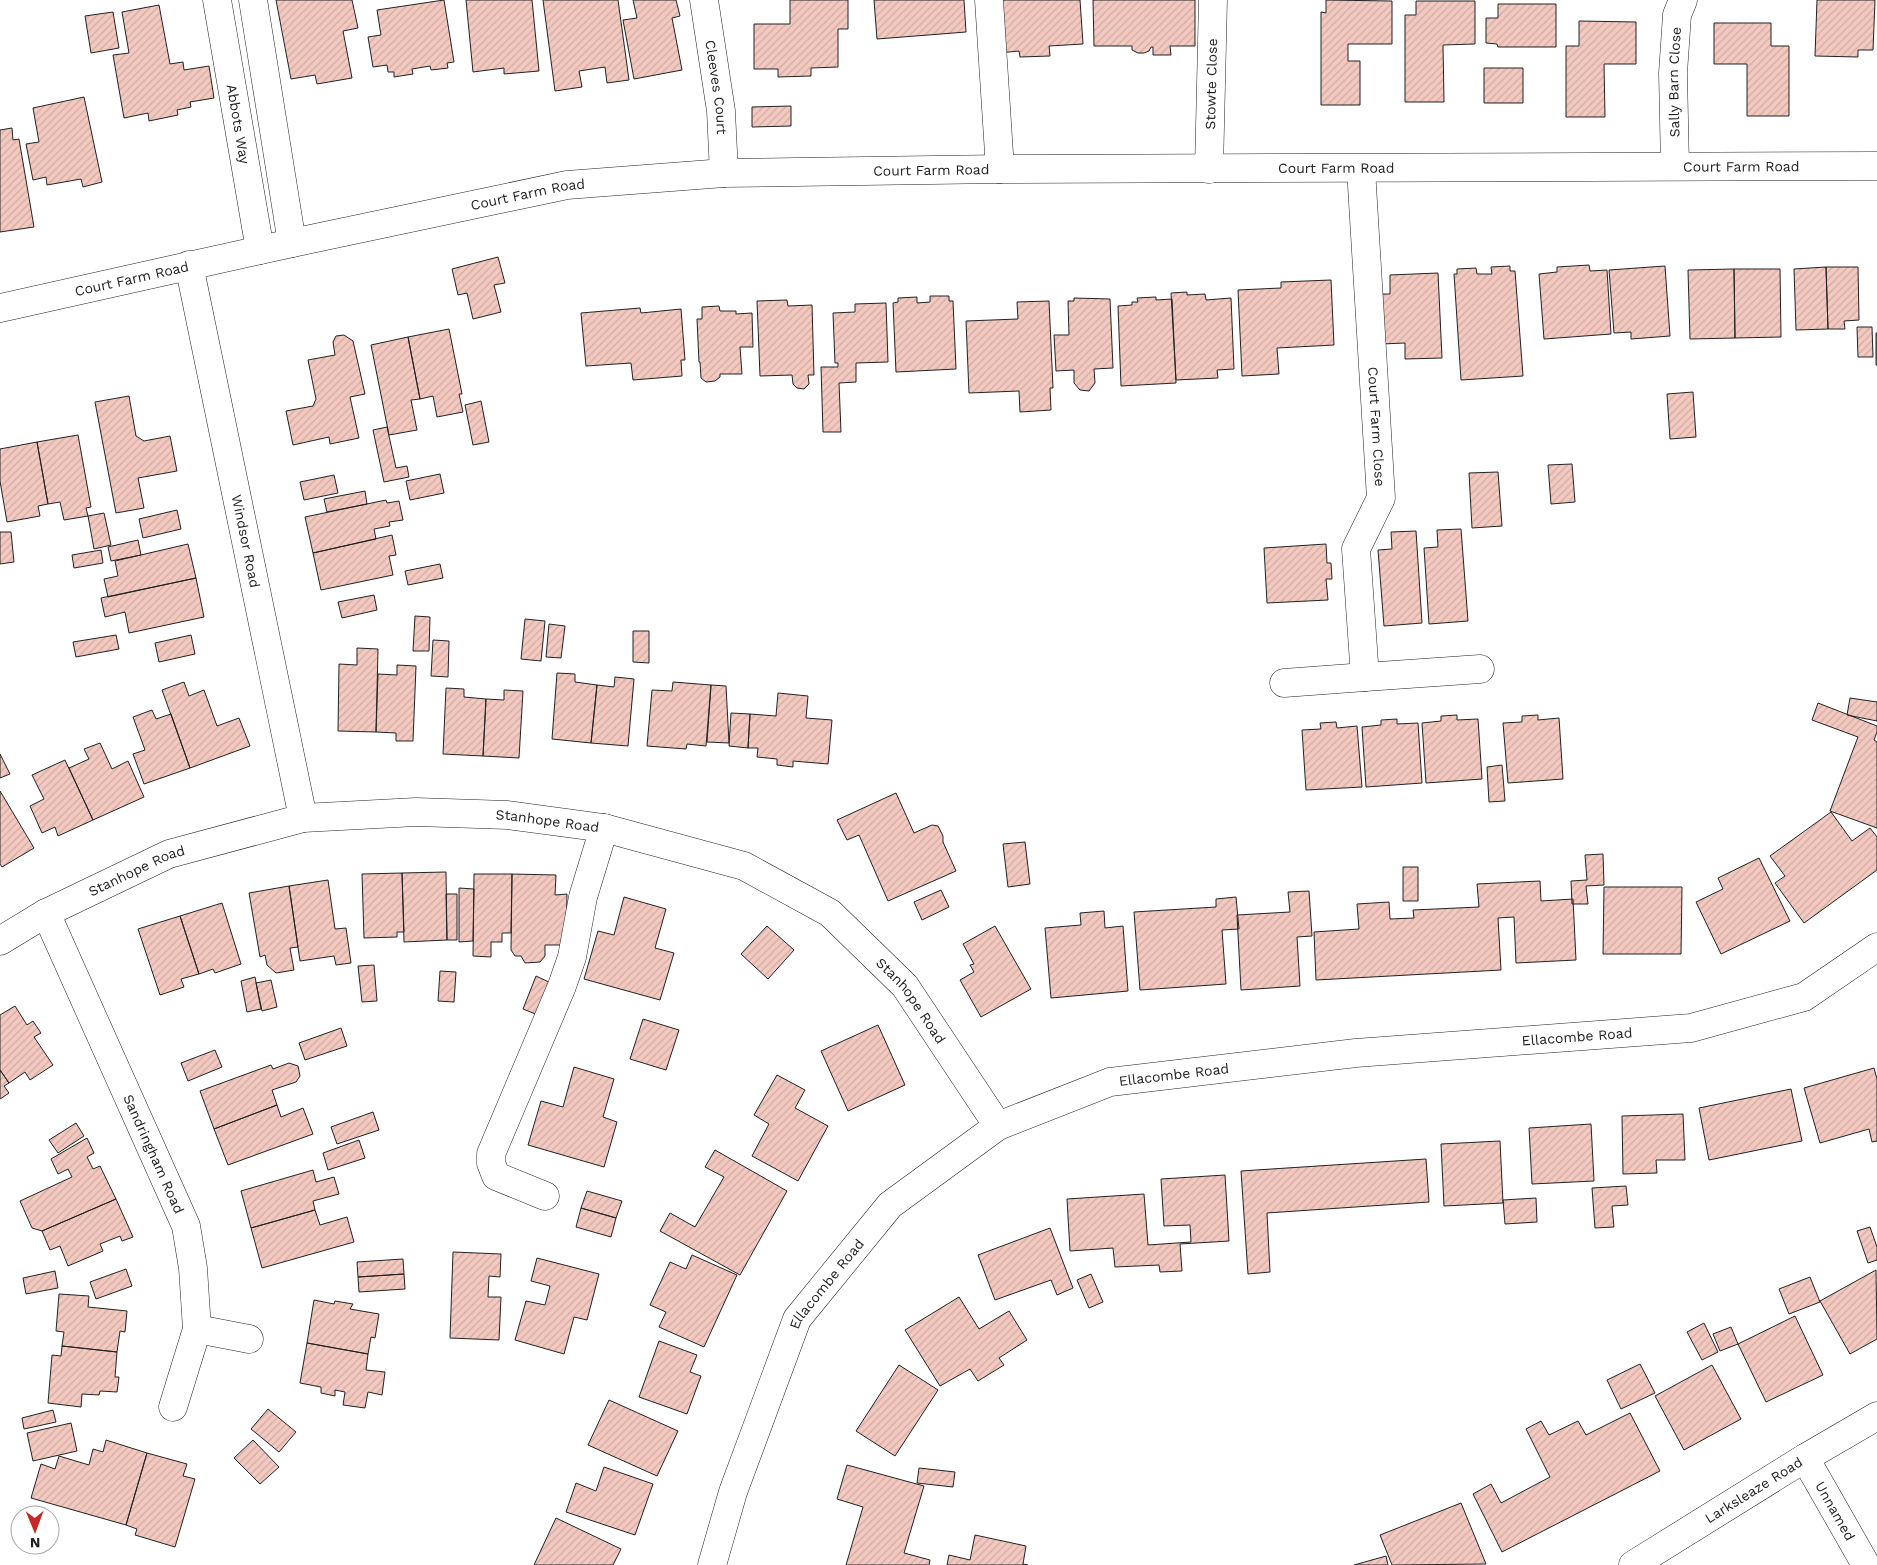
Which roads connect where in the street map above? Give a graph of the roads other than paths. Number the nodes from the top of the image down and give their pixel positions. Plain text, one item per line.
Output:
1 (216, 0) edge
2 (253, 0) edge
3 (704, 0) edge
4 (988, 0) edge
5 (1213, 0) edge
6 (1683, 0) edge
7 (1676, 166) junction
8 (1877, 166) edge
9 (1000, 169) junction
10 (1209, 169) junction
11 (1361, 169) junction
12 (724, 173) junction
13 (292, 243) junction
14 (260, 250) junction
15 (190, 266) junction
16 (0, 308) edge
17 (1480, 669) dead end
18 (1365, 677) junction
19 (1284, 682) dead end
20 (303, 818) junction
21 (604, 828) junction
22 (46, 913) junction
23 (0, 941) edge
24 (1876, 950) edge
25 (998, 1126) junction
26 (545, 1196) dead end
27 (196, 1328) junction
28 (249, 1340) dead end
29 (173, 1407) dead end
30 (1877, 1416) edge
31 (1805, 1458) junction
32 (712, 1565) edge
33 (1633, 1565) edge
34 (1866, 1565) edge

1 - 14 street, Abbots Way
2 - 13 street
3 - 12 street, Cleeves Court
4 - 9 street
5 - 10 street, Stowte Close
6 - 7 street, Sally Barn Close
7 - 8 street, Court Farm Road
7 - 11 street, Court Farm Road
9 - 10 street, Court Farm Road
9 - 12 street, Court Farm Road
10 - 11 street, Court Farm Road
11 - 18 street, Court Farm Close
12 - 13 street, Court Farm Road
13 - 14 street, Court Farm Road
14 - 15 street, Court Farm Road
15 - 16 street, Court Farm Road
15 - 20 street, Windsor Road
17 - 18 street
18 - 19 street
20 - 21 street, Stanhope Road
20 - 22 street, Stanhope Road
21 - 25 street, Stanhope Road
21 - 26 street
22 - 23 street, Stanhope Road
22 - 27 street, Sandringham Road
24 - 25 street, Ellacombe Road
25 - 32 street, Ellacombe Road
27 - 28 street
27 - 29 street, Sandringham Road
30 - 31 street, Larksleaze Road
31 - 33 street, Larksleaze Road
31 - 34 street, Unnamed

